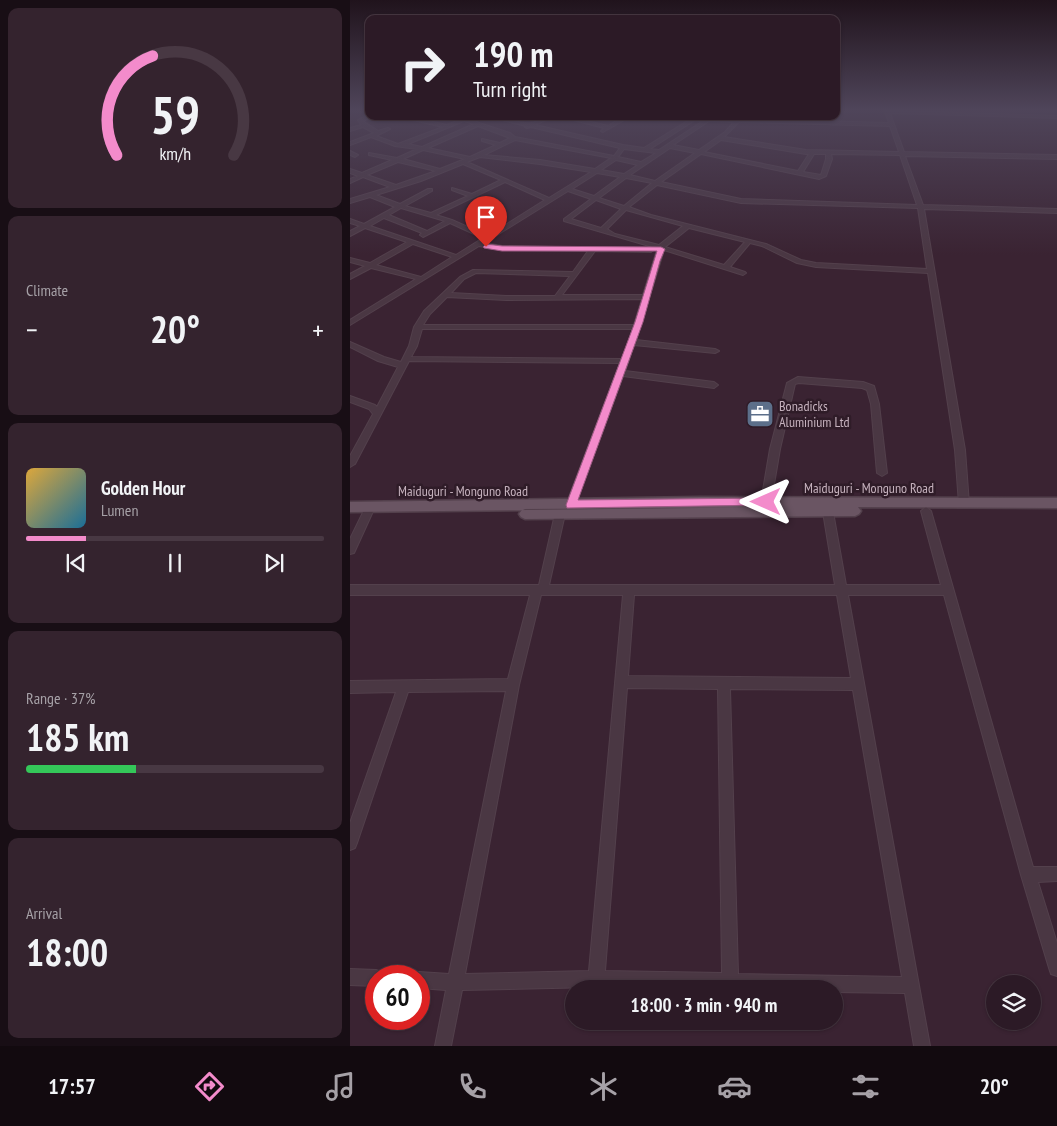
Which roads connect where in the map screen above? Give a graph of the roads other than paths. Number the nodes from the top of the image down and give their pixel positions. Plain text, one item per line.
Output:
1 (387, 158) edge
2 (401, 158) edge
3 (464, 158) edge
4 (473, 158) edge
5 (491, 158) edge
6 (587, 158) edge
7 (610, 158) edge
8 (651, 158) edge
9 (692, 158) edge
10 (728, 158) edge
11 (809, 158) edge
12 (829, 158) edge
13 (904, 158) edge
14 (470, 159) junction
15 (614, 159) junction
16 (396, 160) junction
17 (584, 160) dead end
18 (463, 162) junction
19 (578, 163) dead end
20 (641, 164) junction
21 (572, 167) junction
22 (350, 171) edge
23 (440, 171) junction
24 (595, 172) junction
25 (800, 173) junction
26 (364, 175) junction
27 (625, 176) junction
28 (350, 181) edge
29 (504, 181) junction
30 (657, 182) junction
31 (396, 187) junction
32 (454, 189) dead end
33 (567, 189) junction
34 (430, 190) dead end
35 (353, 194) dead end
36 (370, 195) junction
37 (470, 195) junction
38 (362, 197) junction
39 (594, 199) junction
40 (550, 200) junction
41 (350, 201) edge
42 (401, 206) junction
43 (626, 207) junction
44 (921, 208) junction
45 (1057, 211) edge
46 (383, 215) junction
47 (432, 215) junction
48 (350, 221) edge
49 (450, 221) junction
50 (362, 226) junction
51 (687, 226) junction
52 (605, 231) junction
53 (427, 233) junction
54 (350, 234) edge
55 (488, 238) junction
56 (749, 241) junction
57 (412, 242) junction
58 (478, 244) junction
59 (593, 249) junction
60 (660, 249) junction
61 (457, 257) junction
62 (350, 260) edge
63 (370, 266) junction
64 (725, 268) junction
65 (931, 271) junction
66 (743, 273) dead end
67 (575, 274) junction
68 (350, 277) edge
69 (422, 279) junction
70 (444, 295) junction
71 (558, 296) junction
72 (646, 297) junction
73 (350, 323) edge
74 (637, 327) junction
75 (418, 328) junction
76 (631, 342) junction
77 (350, 344) edge
78 (715, 351) dead end
79 (624, 361) junction
80 (404, 362) junction
81 (620, 373) junction
82 (714, 385) dead end
83 (350, 398) edge
84 (377, 414) junction
85 (350, 464) edge
86 (882, 473) dead end
87 (766, 502) junction
88 (1057, 503) edge
89 (964, 504) junction
90 (571, 505) junction
91 (350, 507) edge
92 (368, 510) junction
93 (926, 511) junction
94 (1057, 511) edge
95 (828, 512) junction
96 (350, 514) edge
97 (560, 514) junction
98 (350, 550) edge
99 (630, 589) junction
100 (350, 590) edge
101 (842, 590) junction
102 (948, 590) junction
103 (540, 591) junction
104 (623, 682) junction
105 (724, 682) junction
106 (859, 684) junction
107 (513, 685) junction
108 (404, 686) junction
109 (350, 687) edge
110 (350, 843) edge
111 (1057, 874) edge
112 (1028, 875) junction
113 (1056, 964) edge
114 (350, 977) edge
115 (365, 978) edge
116 (596, 979) junction
117 (641, 980) edge
118 (730, 980) edge
119 (430, 981) edge
120 (456, 982) junction
121 (843, 984) edge
122 (911, 985) junction
123 (443, 1046) edge
124 (922, 1046) edge

1 - 16 street
2 - 16 street
3 - 14 street
4 - 14 street
5 - 21 street
6 - 17 street
7 - 15 street
8 - 20 street
9 - 30 street
10 - 25 street
11 - 25 street
12 - 25 street
13 - 44 street
14 - 18 street
15 - 20 street
15 - 24 street
16 - 23 street
16 - 26 street
18 - 23 street
18 - 29 street
19 - 21 street
20 - 27 street
21 - 24 street
22 - 26 street
23 - 31 street
24 - 27 street
24 - 33 street
26 - 28 street
26 - 31 street
27 - 30 street
27 - 39 street
29 - 37 street
29 - 40 street
30 - 43 street
30 - 44 street
31 - 36 street
32 - 37 street
33 - 39 street
33 - 40 street
34 - 42 street
35 - 38 street
36 - 38 street
36 - 42 street
37 - 47 street
38 - 41 street
39 - 43 street
39 - 52 street
40 - 55 street
42 - 46 street
42 - 47 street
43 - 51 street
43 - 52 street
44 - 45 street
44 - 65 street
46 - 50 street
46 - 53 street
47 - 49 street
48 - 50 street
49 - 53 street
49 - 55 street
50 - 54 street
50 - 57 street
51 - 56 street
51 - 60 street
52 - 60 street
53 - 57 street
55 - 58 street
56 - 64 street
56 - 65 street
57 - 61 street
57 - 63 street
58 - 59 street
58 - 61 street
59 - 60 street
59 - 67 street
60 - 64 street
60 - 72 street
61 - 69 street
62 - 63 street
63 - 68 street
63 - 69 street
64 - 66 street
65 - 89 street
67 - 70 street
67 - 71 street
69 - 73 street
70 - 71 street
70 - 75 street
71 - 72 street
72 - 74 street
74 - 75 street
74 - 76 street
75 - 80 street
76 - 78 street
76 - 79 street
77 - 80 street
79 - 80 street
79 - 81 street
80 - 84 street
81 - 82 street
81 - 90 street
83 - 84 street
84 - 85 street
86 - 87 street
87 - 89 main road, Maiduguri - Monguno Road
87 - 90 main road, Maiduguri - Monguno Road
88 - 89 main road, Maiduguri - Monguno Road
90 - 92 main road, Maiduguri - Monguno Road
91 - 92 main road, Maiduguri - Monguno Road
92 - 96 main road, Maiduguri - Monguno Road
92 - 97 main road, Maiduguri - Monguno Road
92 - 98 street
93 - 94 main road, Maiduguri - Monguno Road
93 - 95 main road, Maiduguri - Monguno Road
93 - 102 street
95 - 97 main road, Maiduguri - Monguno Road
95 - 101 street
97 - 103 street
99 - 101 street
99 - 103 street
99 - 104 street
100 - 103 street
101 - 102 street
101 - 106 street
102 - 112 street
103 - 107 street
104 - 105 street
104 - 116 street
105 - 106 street
105 - 118 street
106 - 122 street
107 - 108 street
107 - 120 street
108 - 109 street
108 - 110 street
111 - 112 street
112 - 113 street
114 - 115 street
116 - 117 street
116 - 120 street
119 - 120 street
120 - 123 street
121 - 122 street
122 - 124 street

